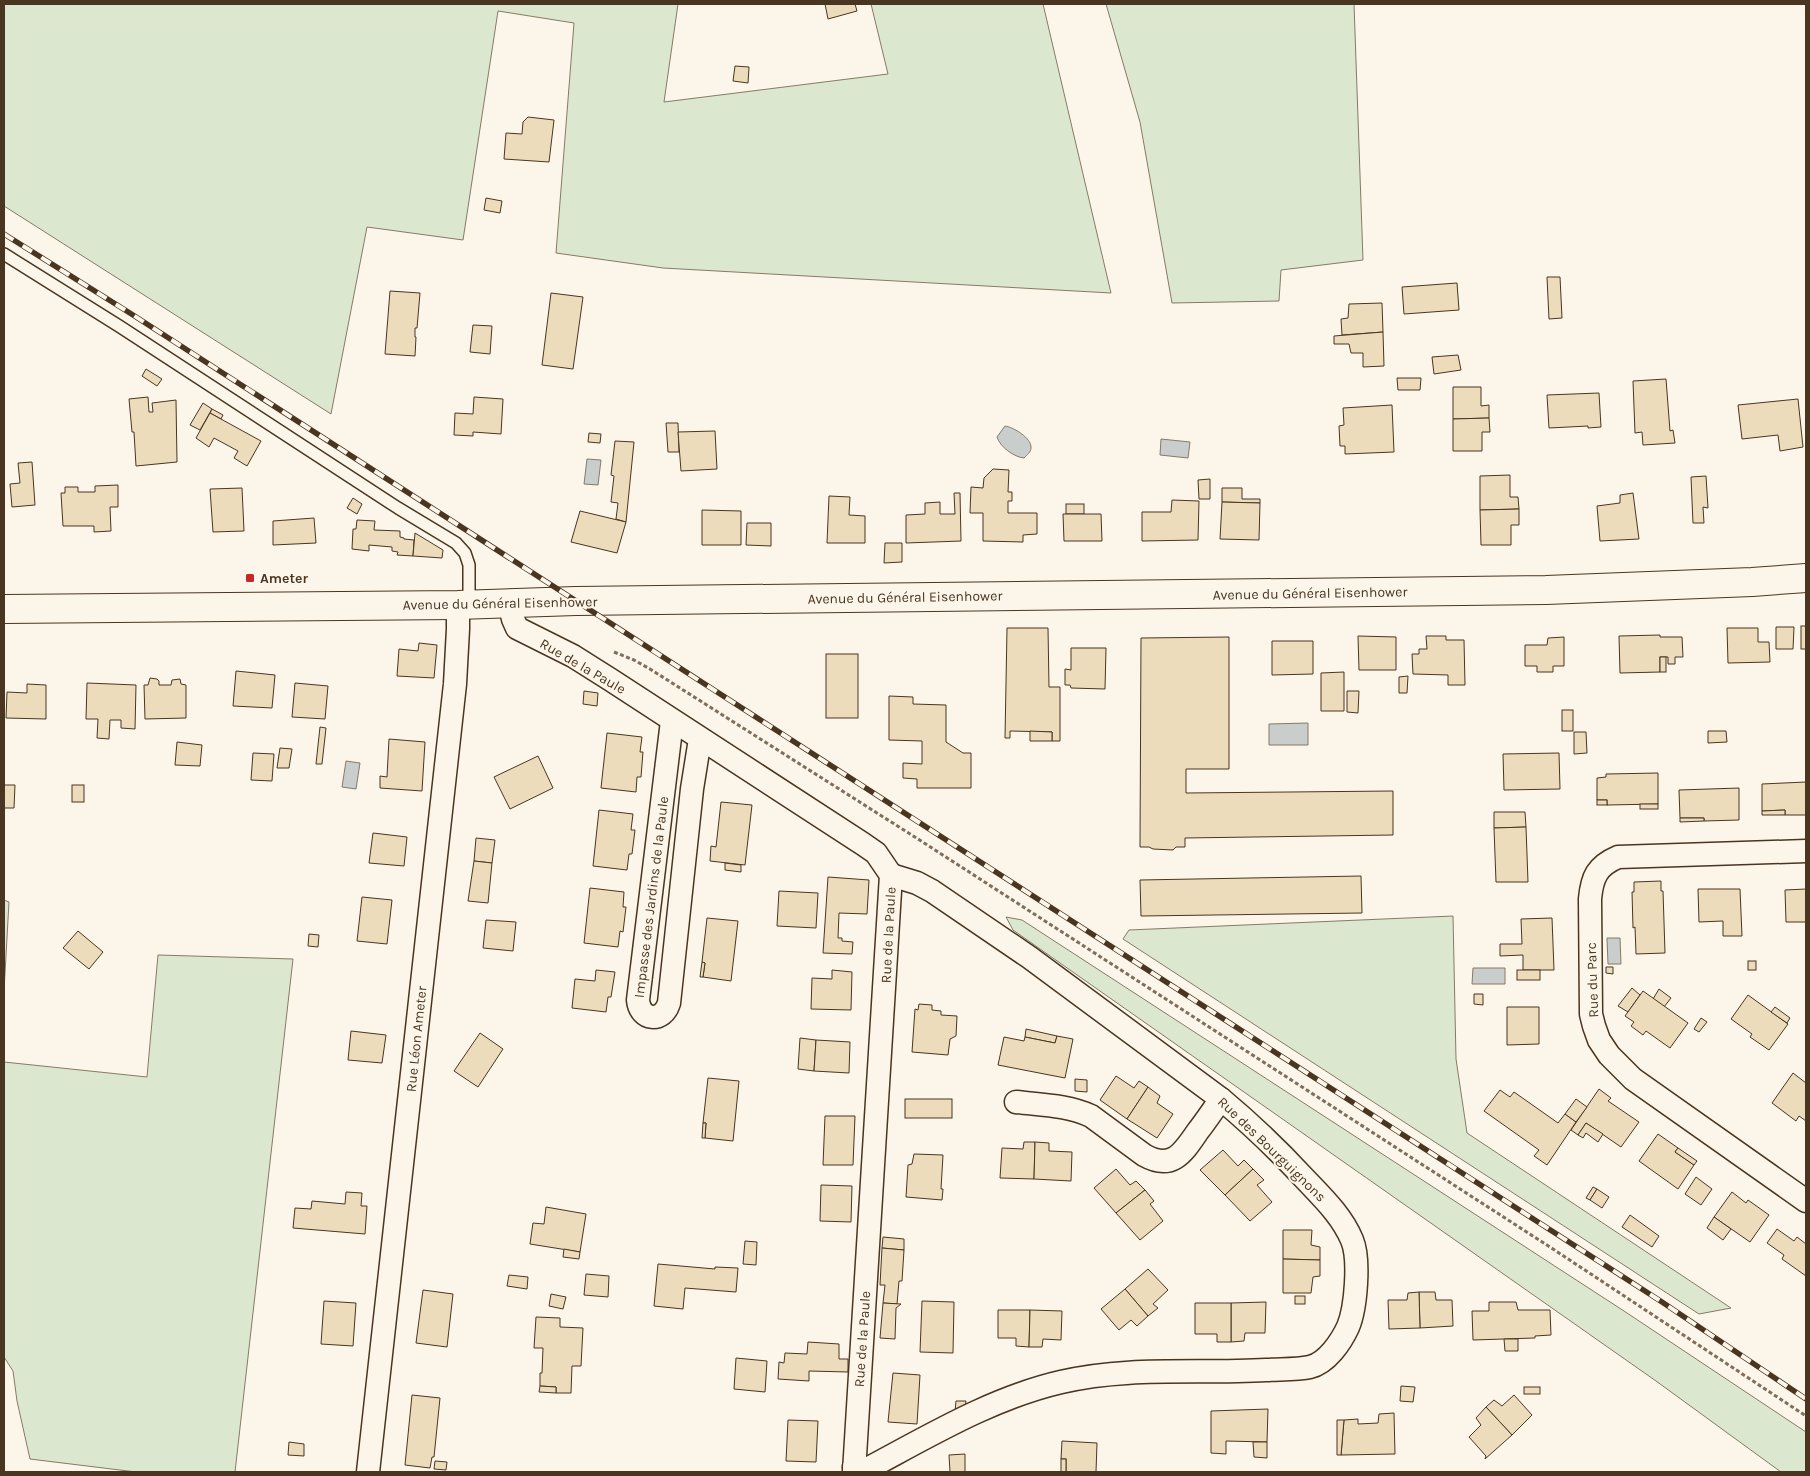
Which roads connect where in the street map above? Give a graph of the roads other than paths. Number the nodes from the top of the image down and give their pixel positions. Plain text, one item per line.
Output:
1 (4, 254) edge
2 (1806, 578) edge
3 (509, 602) junction
4 (463, 605) junction
5 (4, 609) edge
6 (672, 721) junction
7 (700, 738) junction
8 (1806, 851) edge
9 (891, 875) junction
10 (1221, 1099) junction
11 (1016, 1102) dead end
12 (1806, 1201) edge
13 (854, 1470) edge
14 (368, 1472) edge

1 - 4 lane
2 - 3 main road, Avenue du Général Eisenhower
3 - 4 main road, Avenue du Général Eisenhower
3 - 6 street, Rue de la Paule
4 - 5 main road, Avenue du Général Eisenhower
4 - 14 street, Rue Léon Ameter
6 - 7 street, Rue de la Paule
6 - 7 street, Impasse des Jardins de la Paule
7 - 9 street, Rue de la Paule
8 - 12 street, Rue du Parc
9 - 10 street, Rue des Bourguignons
9 - 13 street, Rue de la Paule
10 - 11 street
10 - 13 street, Rue des Bourguignons

